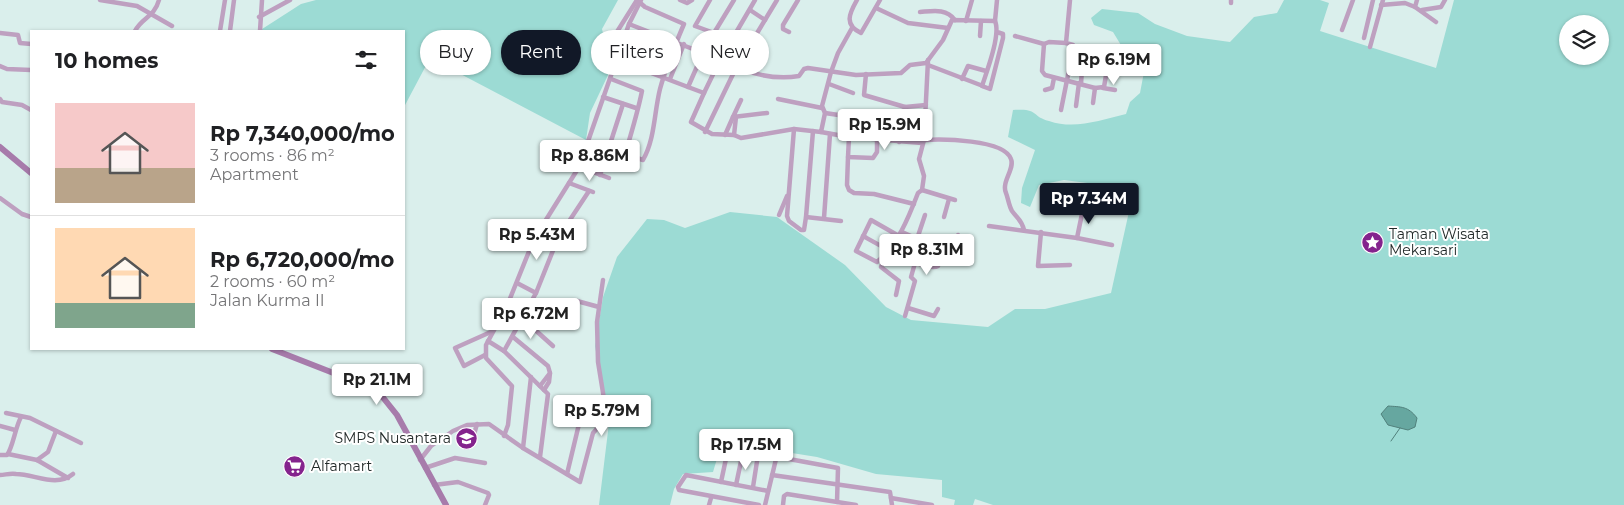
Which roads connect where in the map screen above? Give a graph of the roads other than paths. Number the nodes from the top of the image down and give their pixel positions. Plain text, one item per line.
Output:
1 (100, 0) edge
2 (159, 0) edge
3 (225, 0) edge
4 (234, 0) edge
5 (262, 0) edge
6 (290, 0) edge
7 (680, 0) edge
8 (692, 0) edge
9 (710, 0) edge
10 (734, 0) edge
11 (755, 0) edge
12 (777, 0) edge
13 (798, 0) edge
14 (857, 0) edge
15 (880, 0) edge
16 (972, 0) edge
17 (997, 0) edge
18 (1070, 0) edge
19 (1353, 0) edge
20 (1373, 0) edge
21 (1418, 0) edge
22 (1445, 0) edge
23 (638, 1) edge
24 (1382, 3) edge
25 (1415, 7) junction
26 (876, 8) junction
27 (750, 10) junction
28 (1422, 10) junction
29 (920, 12) dead end
30 (154, 14) junction
31 (259, 17) junction
32 (765, 20) junction
33 (955, 20) junction
34 (966, 20) junction
35 (981, 21) junction
36 (995, 21) junction
37 (1436, 22) dead end
38 (629, 24) junction
39 (172, 26) dead end
40 (226, 28) edge
41 (852, 28) junction
42 (948, 28) junction
43 (136, 30) edge
44 (260, 30) edge
45 (618, 30) edge
46 (627, 30) edge
47 (645, 30) edge
48 (738, 30) edge
49 (759, 30) edge
50 (1342, 30) dead end
51 (789, 32) dead end
52 (997, 32) junction
53 (0, 33) edge
54 (980, 36) dead end
55 (1014, 36) dead end
56 (1364, 38) dead end
57 (681, 43) joint
58 (1066, 43) junction
59 (30, 44) edge
60 (1044, 44) junction
61 (691, 47) edge
62 (1370, 47) dead end
63 (1109, 58) dead end
64 (928, 62) junction
65 (1070, 65) junction
66 (0, 66) edge
67 (30, 70) edge
68 (986, 71) junction
69 (831, 72) junction
70 (866, 74) junction
71 (612, 75) edge
72 (671, 75) edge
73 (693, 75) edge
74 (713, 75) edge
75 (733, 75) edge
76 (767, 75) edge
77 (664, 76) joint
78 (962, 78) junction
79 (1054, 78) junction
80 (611, 79) junction
81 (670, 79) junction
82 (1067, 81) junction
83 (1080, 83) junction
84 (829, 84) junction
85 (688, 86) junction
86 (983, 86) junction
87 (1095, 88) junction
88 (1103, 88) junction
89 (1045, 90) dead end
90 (1115, 90) dead end
91 (704, 93) junction
92 (853, 93) dead end
93 (603, 97) junction
94 (0, 99) edge
95 (778, 99) dead end
96 (741, 100) dead end
97 (1093, 103) dead end
98 (623, 104) junction
99 (926, 105) junction
100 (905, 106) junction
101 (1076, 106) dead end
102 (636, 108) junction
103 (822, 108) junction
104 (30, 110) edge
105 (1061, 110) dead end
106 (767, 113) dead end
107 (825, 113) junction
108 (734, 117) junction
109 (794, 129) junction
110 (813, 131) junction
111 (706, 132) junction
112 (821, 132) junction
113 (830, 134) junction
114 (725, 135) junction
115 (734, 135) junction
116 (849, 138) junction
117 (878, 140) junction
118 (923, 141) junction
119 (899, 142) junction
120 (0, 147) edge
121 (848, 157) junction
122 (579, 167) junction
123 (30, 173) edge
124 (600, 175) junction
125 (609, 178) dead end
126 (569, 183) junction
127 (922, 190) junction
128 (789, 191) junction
129 (0, 198) edge
130 (914, 204) junction
131 (1083, 209) dead end
132 (779, 215) dead end
133 (925, 215) dead end
134 (806, 216) junction
135 (30, 217) edge
136 (944, 217) dead end
137 (824, 218) junction
138 (841, 221) dead end
139 (989, 226) dead end
140 (540, 228) junction
141 (1024, 230) junction
142 (1041, 232) junction
143 (900, 234) junction
144 (958, 234) dead end
145 (863, 236) junction
146 (558, 238) junction
147 (1077, 238) junction
148 (917, 239) junction
149 (566, 244) dead end
150 (1112, 245) dead end
151 (942, 248) junction
152 (891, 250) junction
153 (886, 255) junction
154 (915, 263) junction
155 (1070, 265) dead end
156 (603, 280) dead end
157 (518, 284) junction
158 (536, 293) junction
159 (896, 295) dead end
160 (577, 301) dead end
161 (599, 307) junction
162 (908, 308) junction
163 (938, 309) dead end
164 (905, 316) dead end
165 (523, 319) junction
166 (494, 330) junction
167 (513, 337) junction
168 (488, 341) junction
169 (553, 346) dead end
170 (275, 350) edge
171 (504, 351) junction
172 (485, 354) junction
173 (550, 373) junction
174 (531, 377) junction
175 (540, 386) junction
176 (544, 390) junction
177 (6, 414) dead end
178 (21, 417) junction
179 (477, 424) junction
180 (579, 424) dead end
181 (0, 426) edge
182 (15, 430) junction
183 (56, 431) junction
184 (504, 436) junction
185 (472, 441) dead end
186 (81, 443) dead end
187 (523, 448) junction
188 (743, 452) junction
189 (0, 454) edge
190 (8, 454) junction
191 (540, 457) junction
192 (37, 460) junction
193 (420, 460) junction
194 (485, 463) dead end
195 (425, 468) junction
196 (73, 474) dead end
197 (567, 474) junction
198 (0, 475) edge
199 (772, 475) junction
200 (68, 478) junction
201 (720, 482) junction
202 (837, 484) junction
203 (434, 485) junction
204 (736, 485) junction
205 (753, 487) junction
206 (768, 491) junction
207 (711, 498) junction
208 (891, 498) junction
209 (837, 502) junction
210 (842, 504) edge
211 (446, 505) edge
212 (485, 505) edge
213 (710, 505) edge
214 (759, 505) edge
215 (765, 505) edge
216 (783, 505) edge
217 (856, 505) edge
218 (892, 505) edge
219 (932, 505) edge

1 - 30 street
2 - 30 street
3 - 40 street
4 - 40 street
5 - 31 street
6 - 31 street
7 - 8 street
9 - 10 street
11 - 27 street
12 - 32 street
13 - 51 street
14 - 41 street
15 - 26 street
16 - 34 street
17 - 36 street
18 - 58 street
19 - 50 street
20 - 56 street
21 - 25 street
22 - 28 street
23 - 38 street
23 - 45 street
23 - 57 street
24 - 25 street
24 - 62 street
25 - 28 street
26 - 41 street
26 - 42 street
27 - 32 street
27 - 48 street
28 - 37 street
29 - 33 street
30 - 39 street
30 - 43 street
31 - 44 street
32 - 49 street
33 - 34 street
33 - 42 street
34 - 35 street
35 - 36 street
35 - 54 street
36 - 52 street
38 - 46 street
38 - 47 street
41 - 69 street
42 - 64 street
52 - 68 street
52 - 86 street
53 - 59 street
55 - 60 street
57 - 61 street
58 - 60 street
58 - 65 street
60 - 79 street
63 - 88 street
64 - 70 street
64 - 78 street
64 - 99 street
65 - 82 street
65 - 83 street
66 - 67 street
68 - 78 street
68 - 86 street
69 - 70 street
69 - 76 street
69 - 84 street
70 - 100 street
71 - 80 street
72 - 81 street
73 - 85 street
74 - 91 street
75 - 111 street
77 - 81 street
77 - 102 street
78 - 86 street
79 - 82 street
79 - 89 street
80 - 93 street
80 - 102 street
81 - 85 street
82 - 83 street
82 - 105 street
83 - 87 street
83 - 101 street
84 - 92 street
84 - 103 street
85 - 91 street
87 - 88 street
87 - 97 street
88 - 90 street
91 - 111 street
93 - 98 street
93 - 122 street
94 - 104 street
95 - 103 street
96 - 108 street
98 - 102 street
98 - 124 street
99 - 100 street
99 - 118 street
100 - 119 street
103 - 107 street
106 - 108 street
107 - 112 street
107 - 117 street
108 - 114 street
108 - 115 street
109 - 110 street
109 - 115 street
109 - 128 street
110 - 112 street
110 - 134 street
111 - 114 street
112 - 113 street
113 - 116 street
113 - 137 street
114 - 115 street
116 - 117 street
116 - 121 street
117 - 119 street
117 - 121 street
118 - 119 street
118 - 127 street
118 - 141 street
120 - 123 street
121 - 130 street
122 - 124 street
122 - 126 street
124 - 125 street
126 - 140 street
126 - 146 street
127 - 130 street
127 - 136 street
128 - 132 street
128 - 134 street
129 - 135 street
130 - 143 street
131 - 147 street
133 - 148 street
134 - 137 street
137 - 138 street
139 - 141 street
140 - 146 street
140 - 157 street
141 - 142 street
142 - 147 street
142 - 155 street
143 - 145 street
143 - 148 street
143 - 152 street
144 - 151 street
145 - 152 street
145 - 153 street
146 - 149 street
146 - 158 street
147 - 150 street
148 - 151 street
151 - 154 street
152 - 153 street
152 - 154 street
153 - 159 street
154 - 162 street
156 - 161 street
157 - 158 street
157 - 166 street
158 - 165 street
160 - 161 street
161 - 197 street
162 - 163 street
162 - 164 street
165 - 167 street
165 - 169 street
166 - 168 street
166 - 172 street
167 - 171 street
167 - 173 street
168 - 171 street
168 - 172 street
170 - 193 street
171 - 174 street
172 - 184 street
173 - 175 street
173 - 176 street
174 - 175 street
174 - 187 street
175 - 176 street
176 - 191 street
177 - 178 street
178 - 182 street
178 - 183 street
179 - 184 street
179 - 185 street
179 - 193 street
180 - 197 street
181 - 182 street
182 - 190 street
183 - 186 street
183 - 192 street
184 - 187 street
187 - 191 street
188 - 201 street
188 - 204 street
188 - 205 street
189 - 190 street
190 - 192 street
191 - 197 street
192 - 200 street
193 - 195 street
194 - 195 street
195 - 203 street
196 - 200 street
198 - 200 street
199 - 202 street
199 - 202 street
199 - 206 street
201 - 204 street
201 - 207 street
202 - 208 street
202 - 209 street
203 - 211 street
203 - 212 street
204 - 205 street
205 - 206 street
206 - 215 street
207 - 213 street
207 - 214 street
208 - 218 street
208 - 219 street
209 - 210 street
209 - 216 street
210 - 217 street

